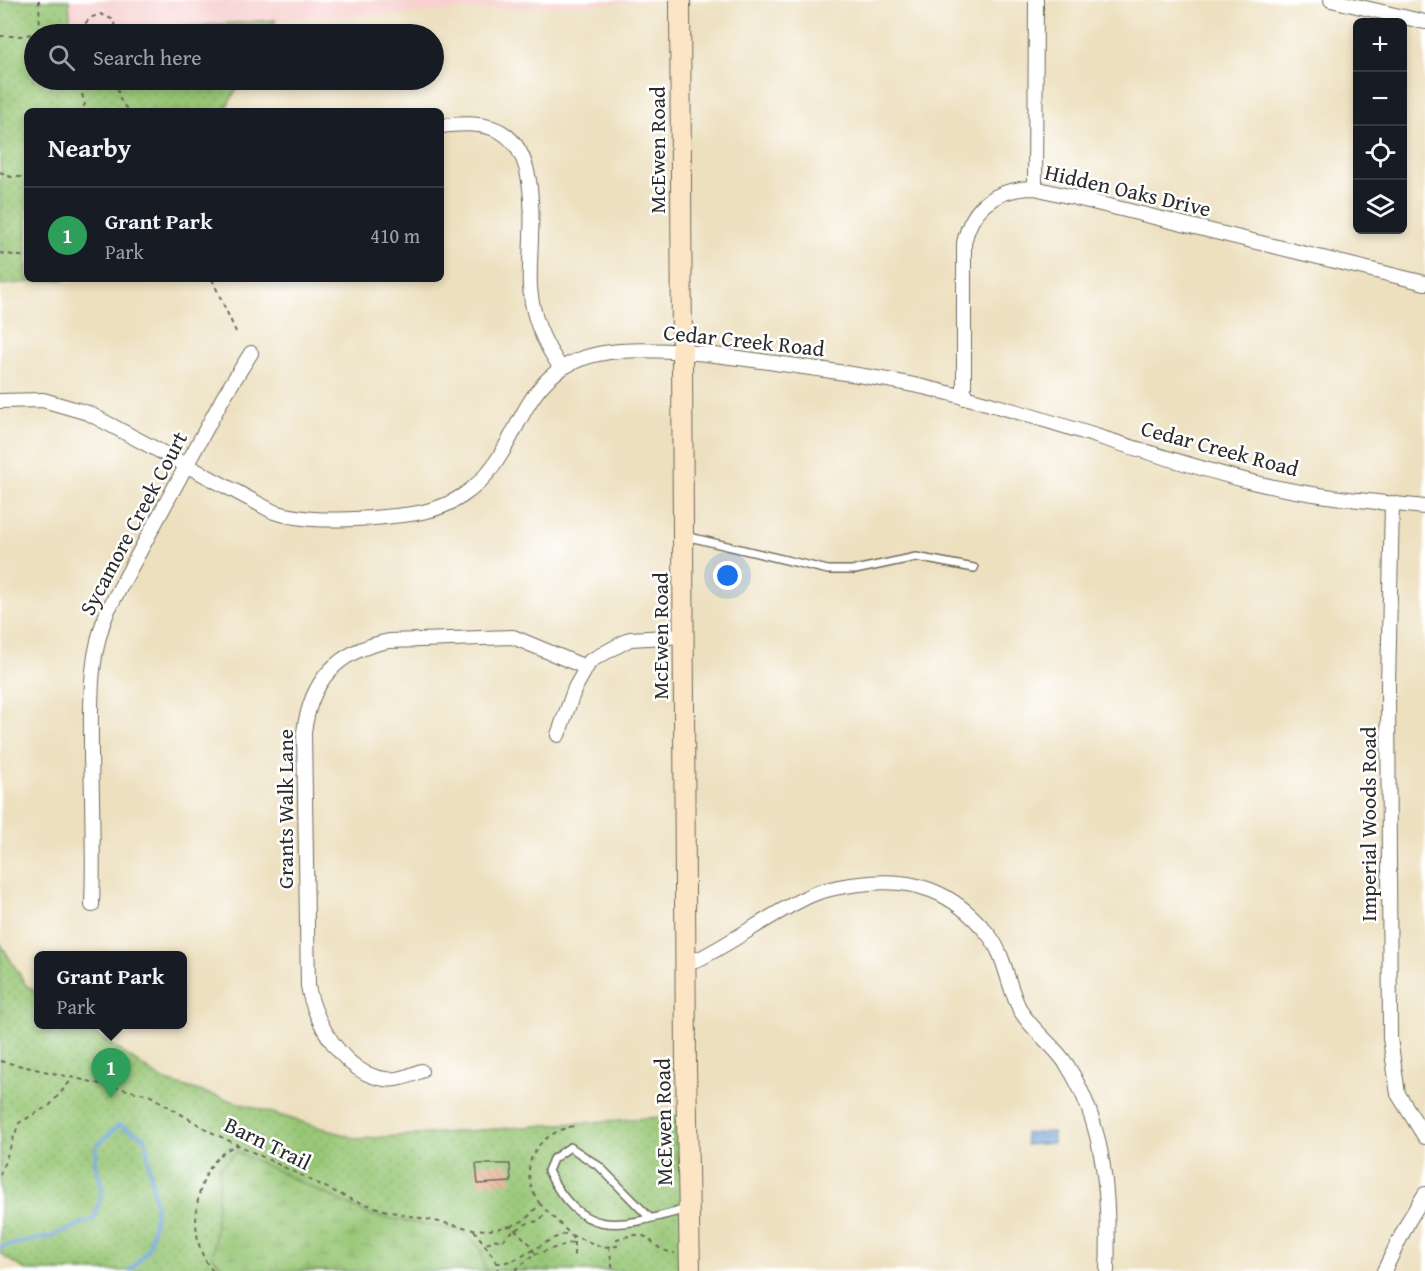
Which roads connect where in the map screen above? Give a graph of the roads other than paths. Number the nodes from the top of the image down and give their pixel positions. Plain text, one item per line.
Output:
1 (680, 0) edge
2 (1036, 0) edge
3 (1331, 0) edge
4 (1425, 22) edge
5 (444, 126) edge
6 (1035, 188) junction
7 (1425, 283) edge
8 (251, 352) dead end
9 (682, 352) junction
10 (561, 368) junction
11 (964, 398) junction
12 (0, 401) edge
13 (186, 465) junction
14 (1392, 504) junction
15 (1425, 507) edge
16 (683, 535) junction
17 (974, 568) dead end
18 (684, 636) junction
19 (585, 667) junction
20 (558, 735) dead end
21 (93, 905) dead end
22 (686, 963) junction
23 (421, 1071) dead end
24 (1425, 1137) edge
25 (1425, 1194) edge
26 (689, 1208) junction
27 (650, 1218) junction
28 (690, 1271) edge
29 (1107, 1271) edge
30 (1384, 1271) edge

1 - 9 street, McEwen Road
2 - 6 street
3 - 4 street
5 - 10 street
6 - 7 street, Hidden Oaks Drive
6 - 11 street, Hidden Oaks Drive
8 - 13 street, Sycamore Creek Court
9 - 10 street, Cedar Creek Road
9 - 11 street, Cedar Creek Road
9 - 16 street, McEwen Road
10 - 13 street, Cedar Creek Road
11 - 14 street, Cedar Creek Road
12 - 13 street, Cedar Creek Road
13 - 21 street, Sycamore Creek Court
14 - 15 street, Cedar Creek Road
14 - 24 street, Imperial Woods Road
16 - 17 lane
16 - 18 street, McEwen Road
18 - 19 street
18 - 22 street, McEwen Road
19 - 20 street
19 - 23 street, Grants Walk Lane
22 - 26 street, McEwen Road
22 - 29 street
25 - 30 street
26 - 27 lane
26 - 28 street, McEwen Road
27 - 27 lane

